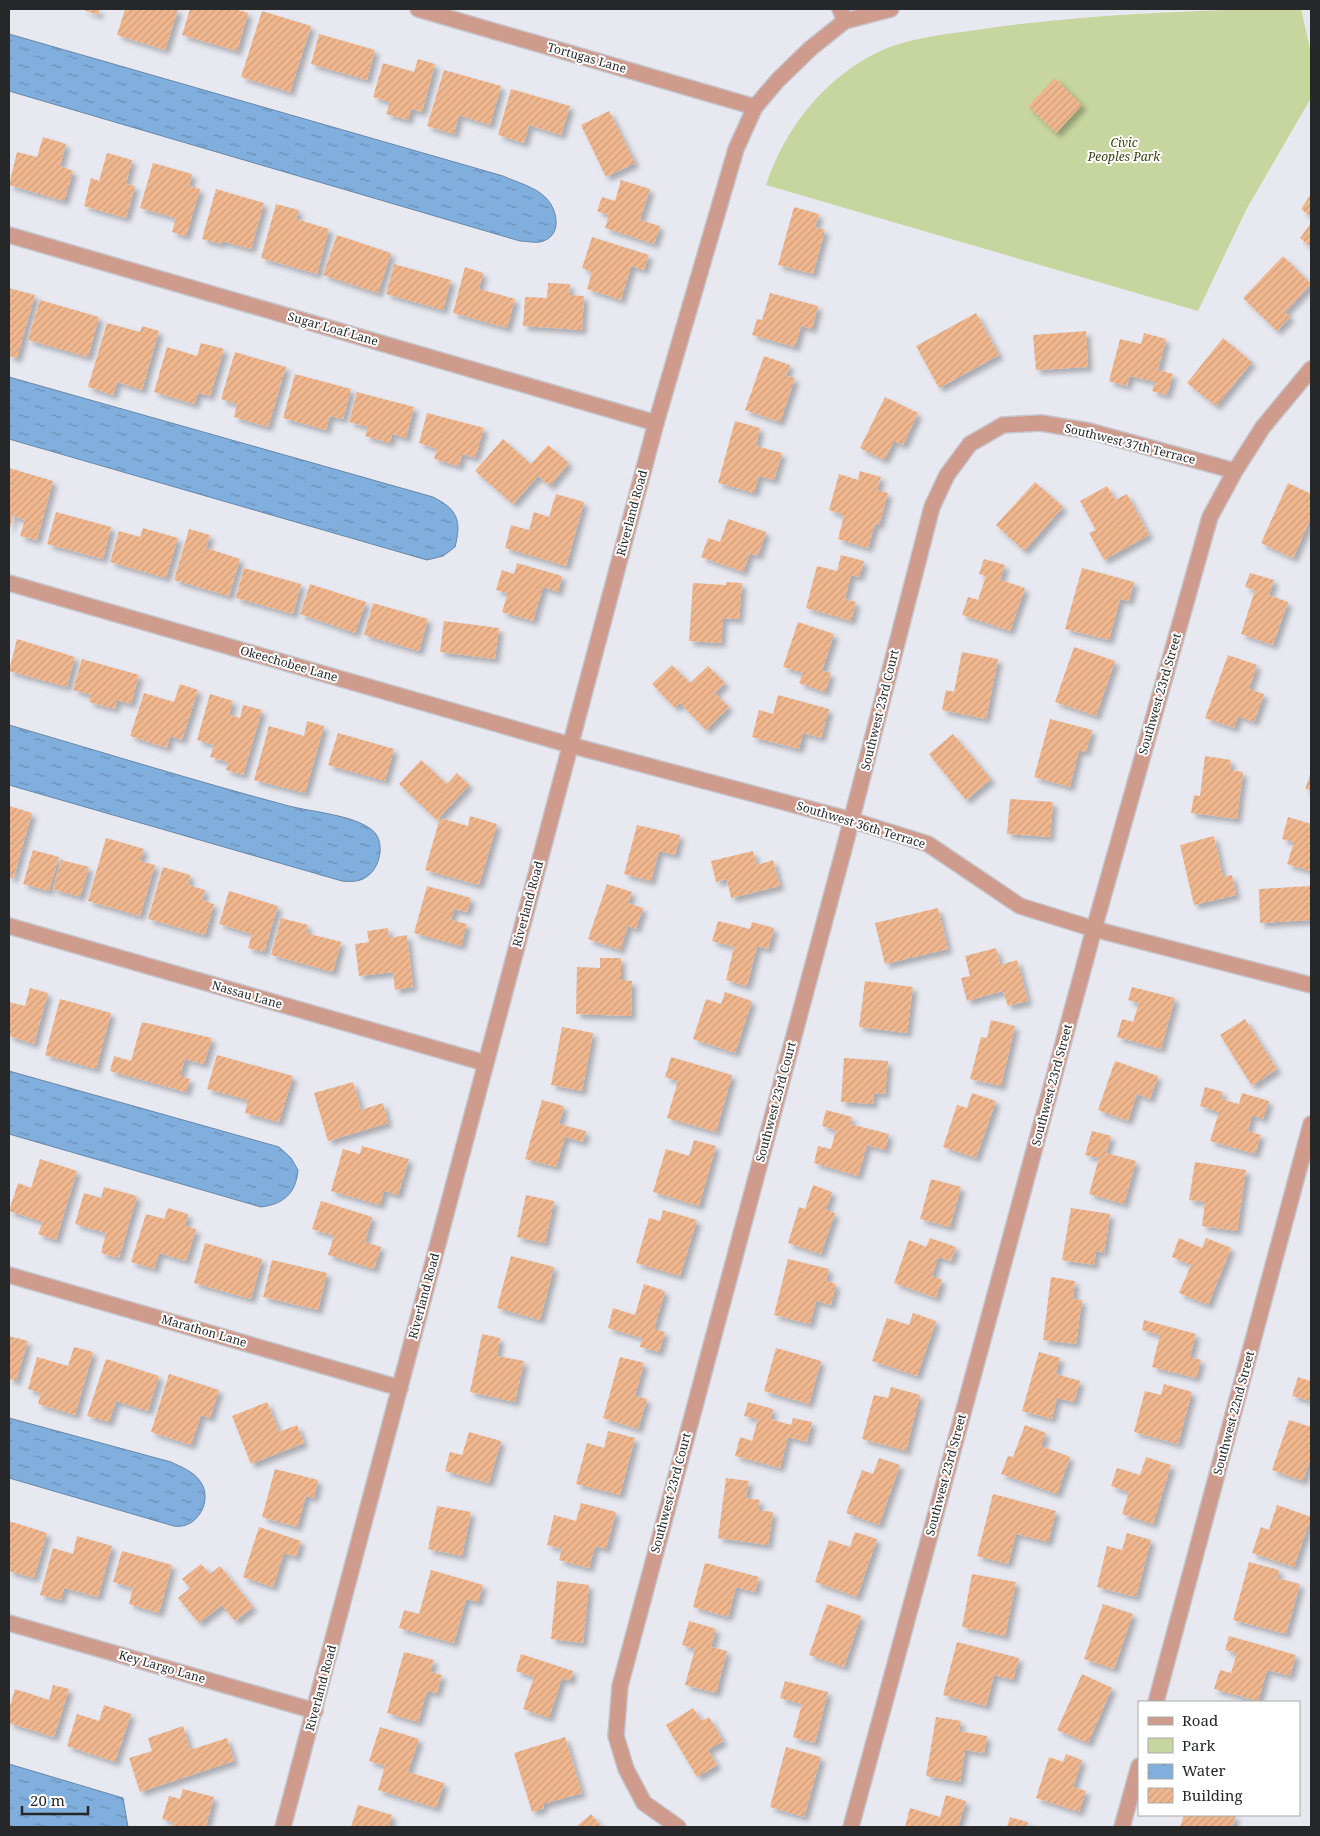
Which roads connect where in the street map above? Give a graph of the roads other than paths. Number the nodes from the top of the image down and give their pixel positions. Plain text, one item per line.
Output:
1 (418, 9) edge
2 (891, 9) edge
3 (843, 15) edge
4 (755, 107) junction
5 (9, 235) edge
6 (1311, 369) edge
7 (656, 422) junction
8 (970, 444) joint
9 (1235, 471) junction
10 (9, 583) edge
11 (570, 745) junction
12 (851, 820) junction
13 (9, 926) edge
14 (1094, 928) junction
15 (1311, 985) edge
16 (485, 1063) junction
17 (1311, 1124) edge
18 (9, 1275) edge
19 (400, 1388) junction
20 (9, 1623) edge
21 (1156, 1701) edge
22 (315, 1711) junction
23 (1138, 1770) edge
24 (283, 1827) edge
25 (678, 1827) edge
26 (851, 1827) edge
27 (1122, 1827) edge

1 - 4 street, Tortugas Lane
2 - 3 street, Riverland Road
3 - 4 street, Riverland Road
4 - 7 street, Riverland Road
5 - 7 street, Sugar Loaf Lane
6 - 9 street, Southwest 23rd Street
7 - 11 street, Riverland Road
8 - 9 street, Southwest 37th Terrace
8 - 12 street, Southwest 23rd Court
9 - 14 street, Southwest 23rd Street
10 - 11 street, Okeechobee Lane
11 - 12 street, Southwest 36th Terrace
11 - 16 street, Riverland Road
12 - 14 street, Southwest 36th Terrace
12 - 25 street, Southwest 23rd Court
13 - 16 street, Nassau Lane
14 - 15 street, Southwest 36th Terrace
14 - 26 street, Southwest 23rd Street
16 - 19 street, Riverland Road
17 - 21 street, Southwest 22nd Street
18 - 19 street, Marathon Lane
19 - 22 street, Riverland Road
20 - 22 street, Key Largo Lane
22 - 24 street, Riverland Road
23 - 27 street

